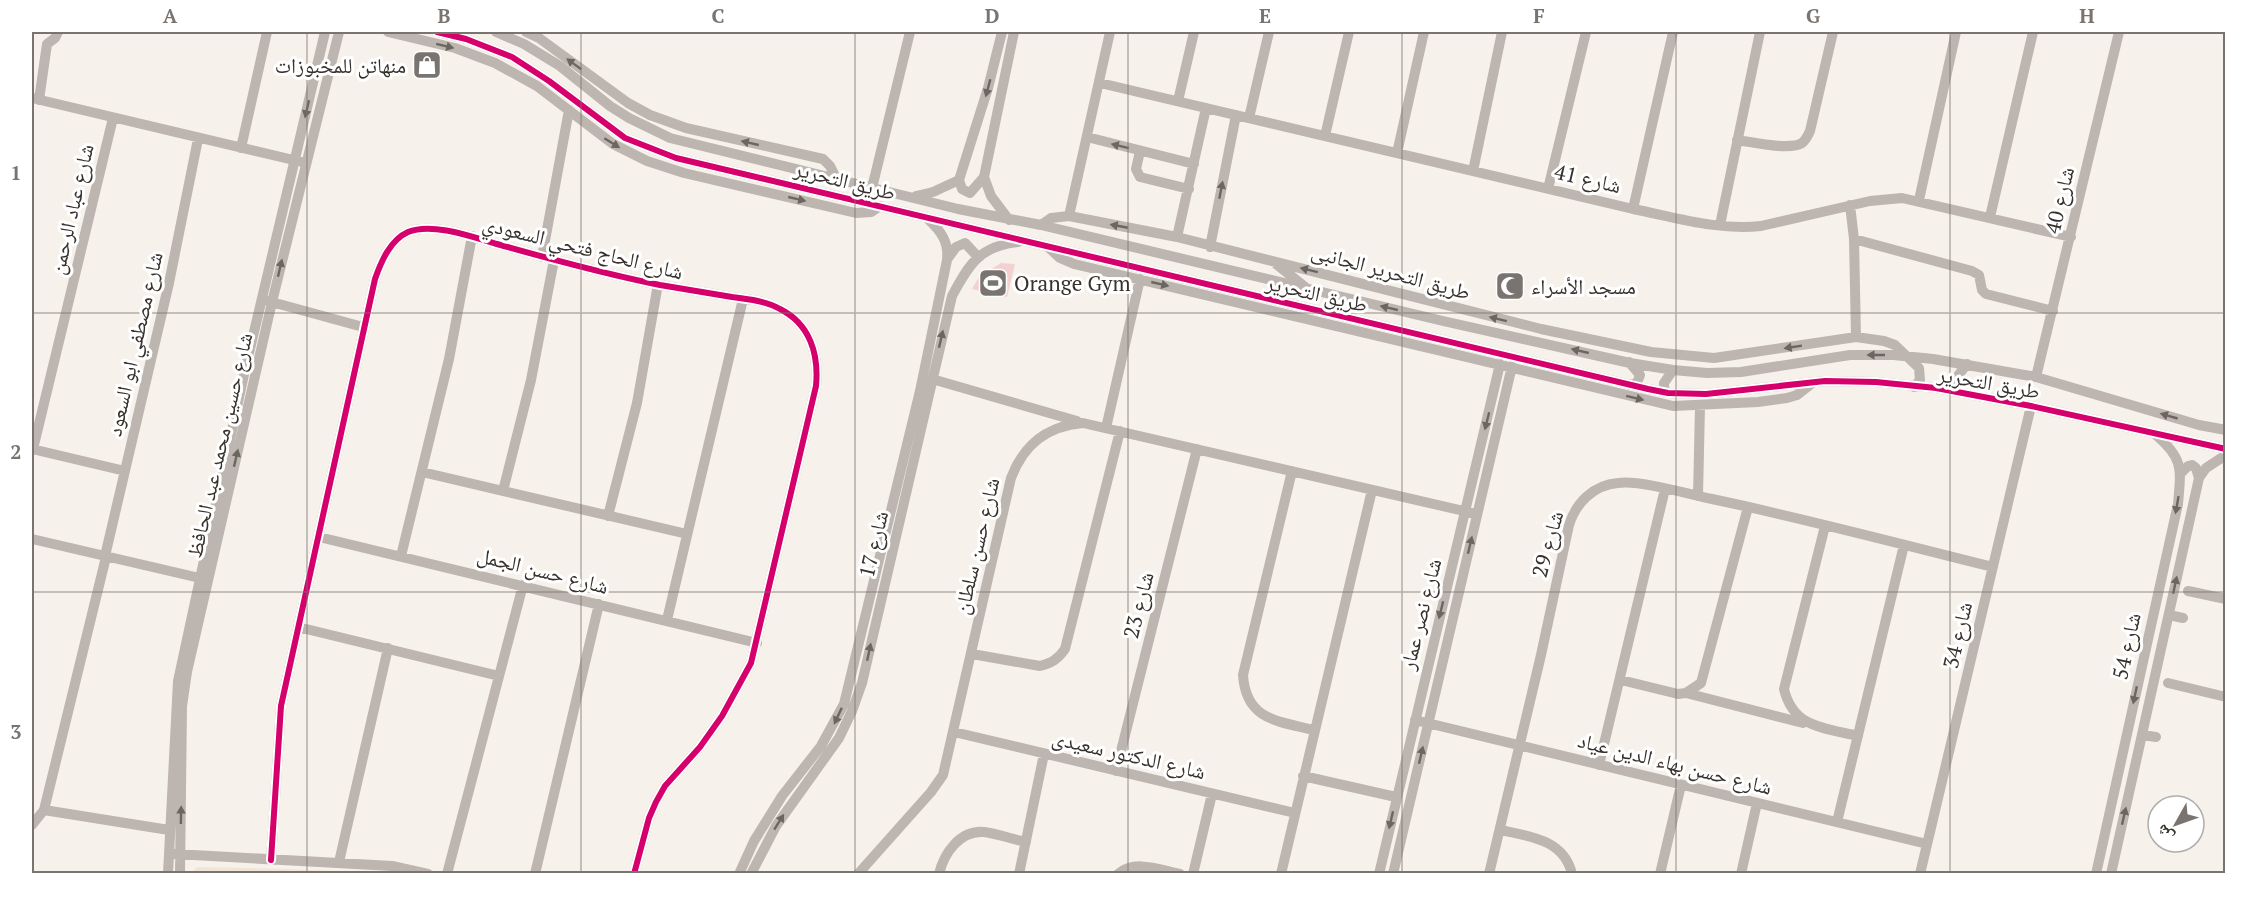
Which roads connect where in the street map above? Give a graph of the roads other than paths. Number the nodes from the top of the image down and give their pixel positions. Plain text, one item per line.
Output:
1 (58, 32) edge
2 (267, 32) edge
3 (325, 32) edge
4 (339, 32) edge
5 (388, 32) edge
6 (437, 32) edge
7 (496, 32) edge
8 (526, 32) edge
9 (908, 32) edge
10 (1002, 32) edge
11 (1014, 32) edge
12 (1110, 32) edge
13 (1194, 32) edge
14 (1269, 32) edge
15 (1349, 32) edge
16 (1424, 32) edge
17 (1502, 32) edge
18 (1586, 32) edge
19 (1673, 32) edge
20 (1760, 32) edge
21 (1833, 32) edge
22 (1956, 32) edge
23 (2033, 32) edge
24 (2119, 32) edge
25 (512, 57) junction
26 (526, 80) junction
27 (1100, 82) junction
28 (1178, 101) junction
29 (34, 102) edge
30 (1206, 108) junction
31 (569, 110) junction
32 (1236, 115) junction
33 (113, 118) junction
34 (1249, 118) junction
35 (1325, 136) junction
36 (1087, 137) junction
37 (198, 139) junction
38 (1737, 140) junction
39 (241, 148) junction
40 (1140, 151) junction
41 (1397, 153) junction
42 (760, 161) junction
43 (300, 162) junction
44 (1194, 164) junction
45 (787, 168) junction
46 (1473, 171) junction
47 (753, 176) junction
48 (984, 177) junction
49 (837, 180) junction
50 (959, 180) junction
51 (785, 183) junction
52 (872, 188) junction
53 (1189, 189) junction
54 (1548, 189) junction
55 (912, 196) junction
56 (1919, 200) junction
57 (1850, 205) junction
58 (880, 206) junction
59 (1633, 209) junction
60 (1069, 216) junction
61 (926, 217) junction
62 (1990, 217) junction
63 (1009, 220) junction
64 (1041, 225) junction
65 (1720, 225) junction
66 (472, 236) junction
67 (1177, 237) junction
68 (2071, 237) junction
69 (1854, 239) junction
70 (1027, 241) junction
71 (1210, 247) junction
72 (1142, 250) junction
73 (977, 256) junction
74 (542, 257) junction
75 (1173, 257) junction
76 (554, 260) junction
77 (947, 260) junction
78 (1273, 261) junction
79 (1141, 274) junction
80 (1174, 276) junction
81 (658, 284) junction
82 (1308, 289) junction
83 (743, 299) junction
84 (267, 301) junction
85 (1278, 301) junction
86 (1258, 306) junction
87 (1466, 311) junction
88 (2053, 311) junction
89 (1443, 321) junction
90 (363, 327) junction
91 (1856, 337) junction
92 (1434, 338) junction
93 (1596, 340) junction
94 (1758, 352) junction
95 (1451, 353) junction
96 (1909, 357) junction
97 (1630, 363) junction
98 (1967, 364) junction
99 (1506, 365) junction
100 (1673, 370) junction
101 (1741, 372) junction
102 (1567, 375) junction
103 (2036, 377) junction
104 (932, 379) junction
105 (1813, 382) junction
106 (1630, 385) junction
107 (1914, 387) junction
108 (1959, 392) junction
109 (1668, 393) junction
110 (1700, 406) junction
111 (2031, 406) junction
112 (2226, 421) edge
113 (1083, 423) junction
114 (2199, 425) junction
115 (1106, 428) junction
116 (2226, 430) edge
117 (1120, 431) junction
118 (2156, 434) junction
119 (32, 449) edge
120 (1197, 449) junction
121 (2226, 449) edge
122 (2226, 455) edge
123 (125, 471) junction
124 (1292, 471) junction
125 (422, 472) junction
126 (2181, 473) junction
127 (2199, 478) junction
128 (1665, 489) junction
129 (1372, 490) junction
130 (503, 491) junction
131 (1698, 496) junction
132 (1748, 507) junction
133 (1465, 511) junction
134 (1477, 514) junction
135 (608, 516) junction
136 (1825, 525) junction
137 (687, 534) junction
138 (319, 537) junction
139 (32, 539) edge
140 (1904, 545) junction
141 (401, 556) junction
142 (105, 557) junction
143 (1993, 567) junction
144 (203, 578) junction
145 (523, 585) junction
146 (2188, 591) dead end
147 (2226, 599) edge
148 (599, 604) junction
149 (2169, 615) junction
150 (2183, 618) dead end
151 (667, 620) junction
152 (298, 627) junction
153 (757, 643) junction
154 (387, 648) junction
155 (972, 654) junction
156 (499, 676) junction
157 (1621, 680) junction
158 (2168, 683) dead end
159 (1686, 693) junction
160 (2226, 698) edge
161 (1415, 720) junction
162 (1428, 724) junction
163 (1812, 725) junction
164 (1314, 729) junction
165 (954, 732) junction
166 (2143, 735) junction
167 (1858, 736) junction
168 (2156, 737) dead end
169 (1520, 746) junction
170 (1044, 754) junction
171 (1599, 765) junction
172 (1116, 771) junction
173 (1303, 776) junction
174 (1681, 784) junction
175 (1212, 794) junction
176 (1396, 797) junction
177 (1757, 803) junction
178 (44, 810) junction
179 (1295, 813) junction
180 (1837, 822) junction
181 (32, 825) edge
182 (170, 830) junction
183 (1500, 830) junction
184 (1026, 842) junction
185 (1927, 844) junction
186 (175, 854) junction
187 (271, 860) junction
188 (339, 862) junction
189 (392, 870) edge
190 (168, 873) edge
191 (180, 873) edge
192 (428, 873) edge
193 (447, 873) edge
194 (536, 873) edge
195 (634, 873) edge
196 (739, 873) edge
197 (751, 873) edge
198 (858, 873) edge
199 (939, 873) edge
200 (1019, 873) edge
201 (1118, 873) edge
202 (1180, 873) edge
203 (1193, 873) edge
204 (1281, 873) edge
205 (1379, 873) edge
206 (1393, 873) edge
207 (1489, 873) edge
208 (1572, 873) edge
209 (1660, 873) edge
210 (1741, 873) edge
211 (1920, 873) edge
212 (2096, 873) edge
213 (2111, 873) edge

1 - 29 street
2 - 39 street
3 -> 43 street, شارع حسين محمد عبد الحافظ
4 - 43 street, شارع حسين محمد عبد الحافظ
5 -> 26 street
6 - 25 street, طريق التحرير
7 - 42 street, طريق التحرير
49 -> 8 street
9 - 52 street
10 -> 50 street
11 - 48 street
12 - 27 street
13 - 28 street
14 - 34 street
15 - 35 street
16 - 41 street
17 - 46 street
18 - 54 street
19 - 59 street
20 - 38 street
21 - 38 street
22 - 56 street
23 - 62 street
24 - 68 street, شارع 40
25 - 26 street
25 - 47 street, طريق التحرير
26 - 31 street
27 - 28 street, شارع 41
27 - 36 street
28 - 30 street, شارع 41
29 - 33 street
30 - 32 street, شارع 41
30 - 44 street
31 -> 58 street
31 - 74 street
32 - 34 street, شارع 41
71 -> 32 street
33 - 37 street
33 - 119 street, شارع عباد الرحمن
34 - 35 street, شارع 41
35 - 41 street, شارع 41
40 -> 36 street
36 - 60 street
37 - 39 street
37 - 123 street, شارع مصطفي ابو السعود
38 - 65 street
39 - 43 street
40 - 44 street
40 - 53 street
41 - 46 street, شارع 41
42 - 45 street, طريق التحرير
42 - 47 street
43 - 84 street, شارع حسين محمد عبد الحافظ
44 - 53 street
45 - 49 street, طريق التحرير
45 - 51 street
46 - 54 street, شارع 41
47 - 51 street, طريق التحرير
48 - 50 street
48 - 63 street
49 - 52 street, طريق التحرير
50 - 55 street
51 - 58 street, طريق التحرير
52 - 55 street, طريق التحرير
53 - 67 street
54 - 59 street, شارع 41
55 - 63 street, طريق التحرير
56 - 57 street, شارع 41
56 - 62 street, شارع 41
57 - 65 street, شارع 41
57 - 69 street
58 - 61 street, طريق التحرير
59 - 65 street, شارع 41
60 - 64 street, طريق التحرير الجانبى
67 -> 60 street, طريق التحرير الجانبى
61 - 70 street, طريق التحرير
61 - 77 street, شارع 17
62 - 68 street, شارع 41
63 - 64 street, طريق التحرير
64 - 72 street, طريق التحرير
66 - 74 street, شارع الحاج فتحي السعودي
66 - 90 street, شارع الحاج فتحي السعودي
66 - 125 street
67 - 71 street, طريق التحرير الجانبى
68 - 88 street, شارع 40
69 - 88 street
69 - 91 street
70 - 73 street
70 - 79 street, طريق التحرير
71 - 78 street, طريق التحرير الجانبى
72 - 75 street, طريق التحرير
72 - 79 street
73 - 77 street
104 -> 73 street, شارع 17
74 - 76 street, شارع الحاج فتحي السعودي
75 - 80 street
75 - 82 street, طريق التحرير
76 - 81 street, شارع الحاج فتحي السعودي
76 - 130 street
77 -> 196 street, شارع 17
78 - 82 street
87 -> 78 street, طريق التحرير الجانبى
79 - 80 street, طريق التحرير
79 -> 86 street
79 - 115 street
80 - 85 street, طريق التحرير
81 - 83 street, شارع الحاج فتحي السعودي
81 - 135 street
89 -> 82 street, طريق التحرير
83 - 137 street
83 - 153 street, شارع الحاج فتحي السعودي
84 - 90 street
84 - 144 street, شارع حسين محمد عبد الحافظ
85 - 86 street
85 - 92 street, طريق التحرير
86 - 95 street
87 - 89 street
93 -> 87 street, طريق التحرير الجانبى
88 - 103 street, شارع 40
97 -> 89 street, طريق التحرير
90 - 138 street, شارع الحاج فتحي السعودي
91 -> 94 street, طريق التحرير الجانبى
91 - 96 street, طريق التحرير الجانبى
92 - 95 street
92 - 102 street, طريق التحرير
93 - 94 street, طريق التحرير الجانبى
93 - 97 street
94 - 101 street
95 - 99 street
96 - 98 street, طريق التحرير
96 -> 101 street, طريق التحرير
96 - 107 street
97 - 100 street, طريق التحرير
97 - 106 street
98 - 103 street, طريق التحرير
98 - 108 street
99 - 102 street
99 -> 133 street, شارع نصر عمار
99 - 134 street, شارع نصر عمار
100 - 101 street, طريق التحرير
100 - 109 street
102 - 106 street, طريق التحرير
102 -> 110 street
114 -> 103 street, طريق التحرير
104 - 113 street
197 -> 104 street, شارع 17
105 - 107 street, طريق التحرير
105 - 109 street, طريق التحرير
105 - 110 street
106 - 109 street, طريق التحرير
107 - 108 street, طريق التحرير
108 - 111 street, طريق التحرير
110 - 131 street
111 - 118 street, طريق التحرير
111 - 143 street, شارع 34
112 - 114 street
113 - 115 street, شارع حسن سلطان
113 - 155 street, شارع حسن سلطان
114 - 116 street, طريق التحرير
115 - 117 street, شارع حسن سلطان
117 - 120 street, شارع حسن سلطان
117 - 155 street
118 - 121 street, طريق التحرير
118 - 126 street
119 - 123 street
120 - 124 street, شارع حسن سلطان
120 - 172 street, شارع 23
122 - 127 street
123 - 142 street, شارع مصطفي ابو السعود
124 - 129 street, شارع حسن سلطان
124 - 164 street
125 - 130 street
125 - 141 street
126 - 127 street
126 -> 212 street, شارع 54
149 -> 127 street, شارع 54
128 - 131 street, شارع 29
128 - 157 street
128 - 169 street, شارع 29
129 - 133 street, شارع حسن سلطان
129 - 164 street
130 - 135 street
131 - 132 street, شارع 29
132 - 136 street, شارع 29
132 - 159 street
133 - 134 street, شارع حسن سلطان
133 -> 161 street, شارع نصر عمار
162 -> 134 street, شارع نصر عمار
135 - 137 street
136 - 140 street, شارع 29
136 - 163 street
137 - 151 street
138 - 141 street, شارع حسن الجمل
138 - 152 street, شارع الحاج فتحي السعودي
139 - 142 street
140 - 143 street, شارع 29
140 - 167 street
141 - 145 street, شارع حسن الجمل
142 - 144 street
142 - 178 street, شارع مصطفي ابو السعود
143 - 185 street, شارع 34
144 - 182 street, شارع حسين محمد عبد الحافظ
186 -> 144 street, شارع حسين محمد عبد الحافظ
145 - 148 street, شارع حسن الجمل
145 - 156 street
146 - 147 street
148 - 151 street, شارع حسن الجمل
148 - 194 street
149 - 150 street
149 - 166 street, شارع 54
151 - 153 street, شارع حسن الجمل
152 - 154 street
152 - 187 street, شارع الحاج فتحي السعودي
153 - 195 street, شارع الحاج فتحي السعودي
154 - 156 street
154 - 188 street
155 - 165 street, شارع حسن سلطان
156 - 193 street
157 - 159 street
157 - 171 street
158 - 160 street
159 - 163 street
161 - 162 street, شارع حسن بهاء الدين عياد
161 - 176 street, شارع نصر عمار
162 - 169 street, شارع حسن بهاء الدين عياد
206 -> 162 street, شارع نصر عمار
163 - 167 street
164 - 173 street
165 - 170 street, شارع الدكتور سعيدى
165 - 198 street, شارع حسن سلطان
166 - 168 street
213 -> 166 street, شارع 54
167 - 180 street
169 - 171 street, شارع حسن بهاء الدين عياد
169 - 183 street, شارع 29
170 - 172 street, شارع الدكتور سعيدى
170 - 184 street
171 - 174 street, شارع حسن بهاء الدين عياد
172 - 175 street, شارع الدكتور سعيدى
173 - 176 street
173 - 179 street
174 - 177 street, شارع حسن بهاء الدين عياد
174 - 209 street
175 - 179 street, شارع الدكتور سعيدى
175 - 203 street
176 -> 205 street, شارع نصر عمار
177 - 180 street, شارع حسن بهاء الدين عياد
177 - 210 street
178 - 181 street
178 - 182 street
179 - 204 street
180 - 185 street, شارع حسن بهاء الدين عياد
182 - 186 street, شارع حسين محمد عبد الحافظ
183 - 207 street, شارع 29
183 - 208 street
184 - 199 street
184 - 200 street
185 - 211 street, شارع 34
186 - 187 street
186 - 190 street, شارع حسين محمد عبد الحافظ
186 - 191 street, شارع حسين محمد عبد الحافظ
187 - 188 street
188 - 189 street
189 - 192 street
201 - 202 street

